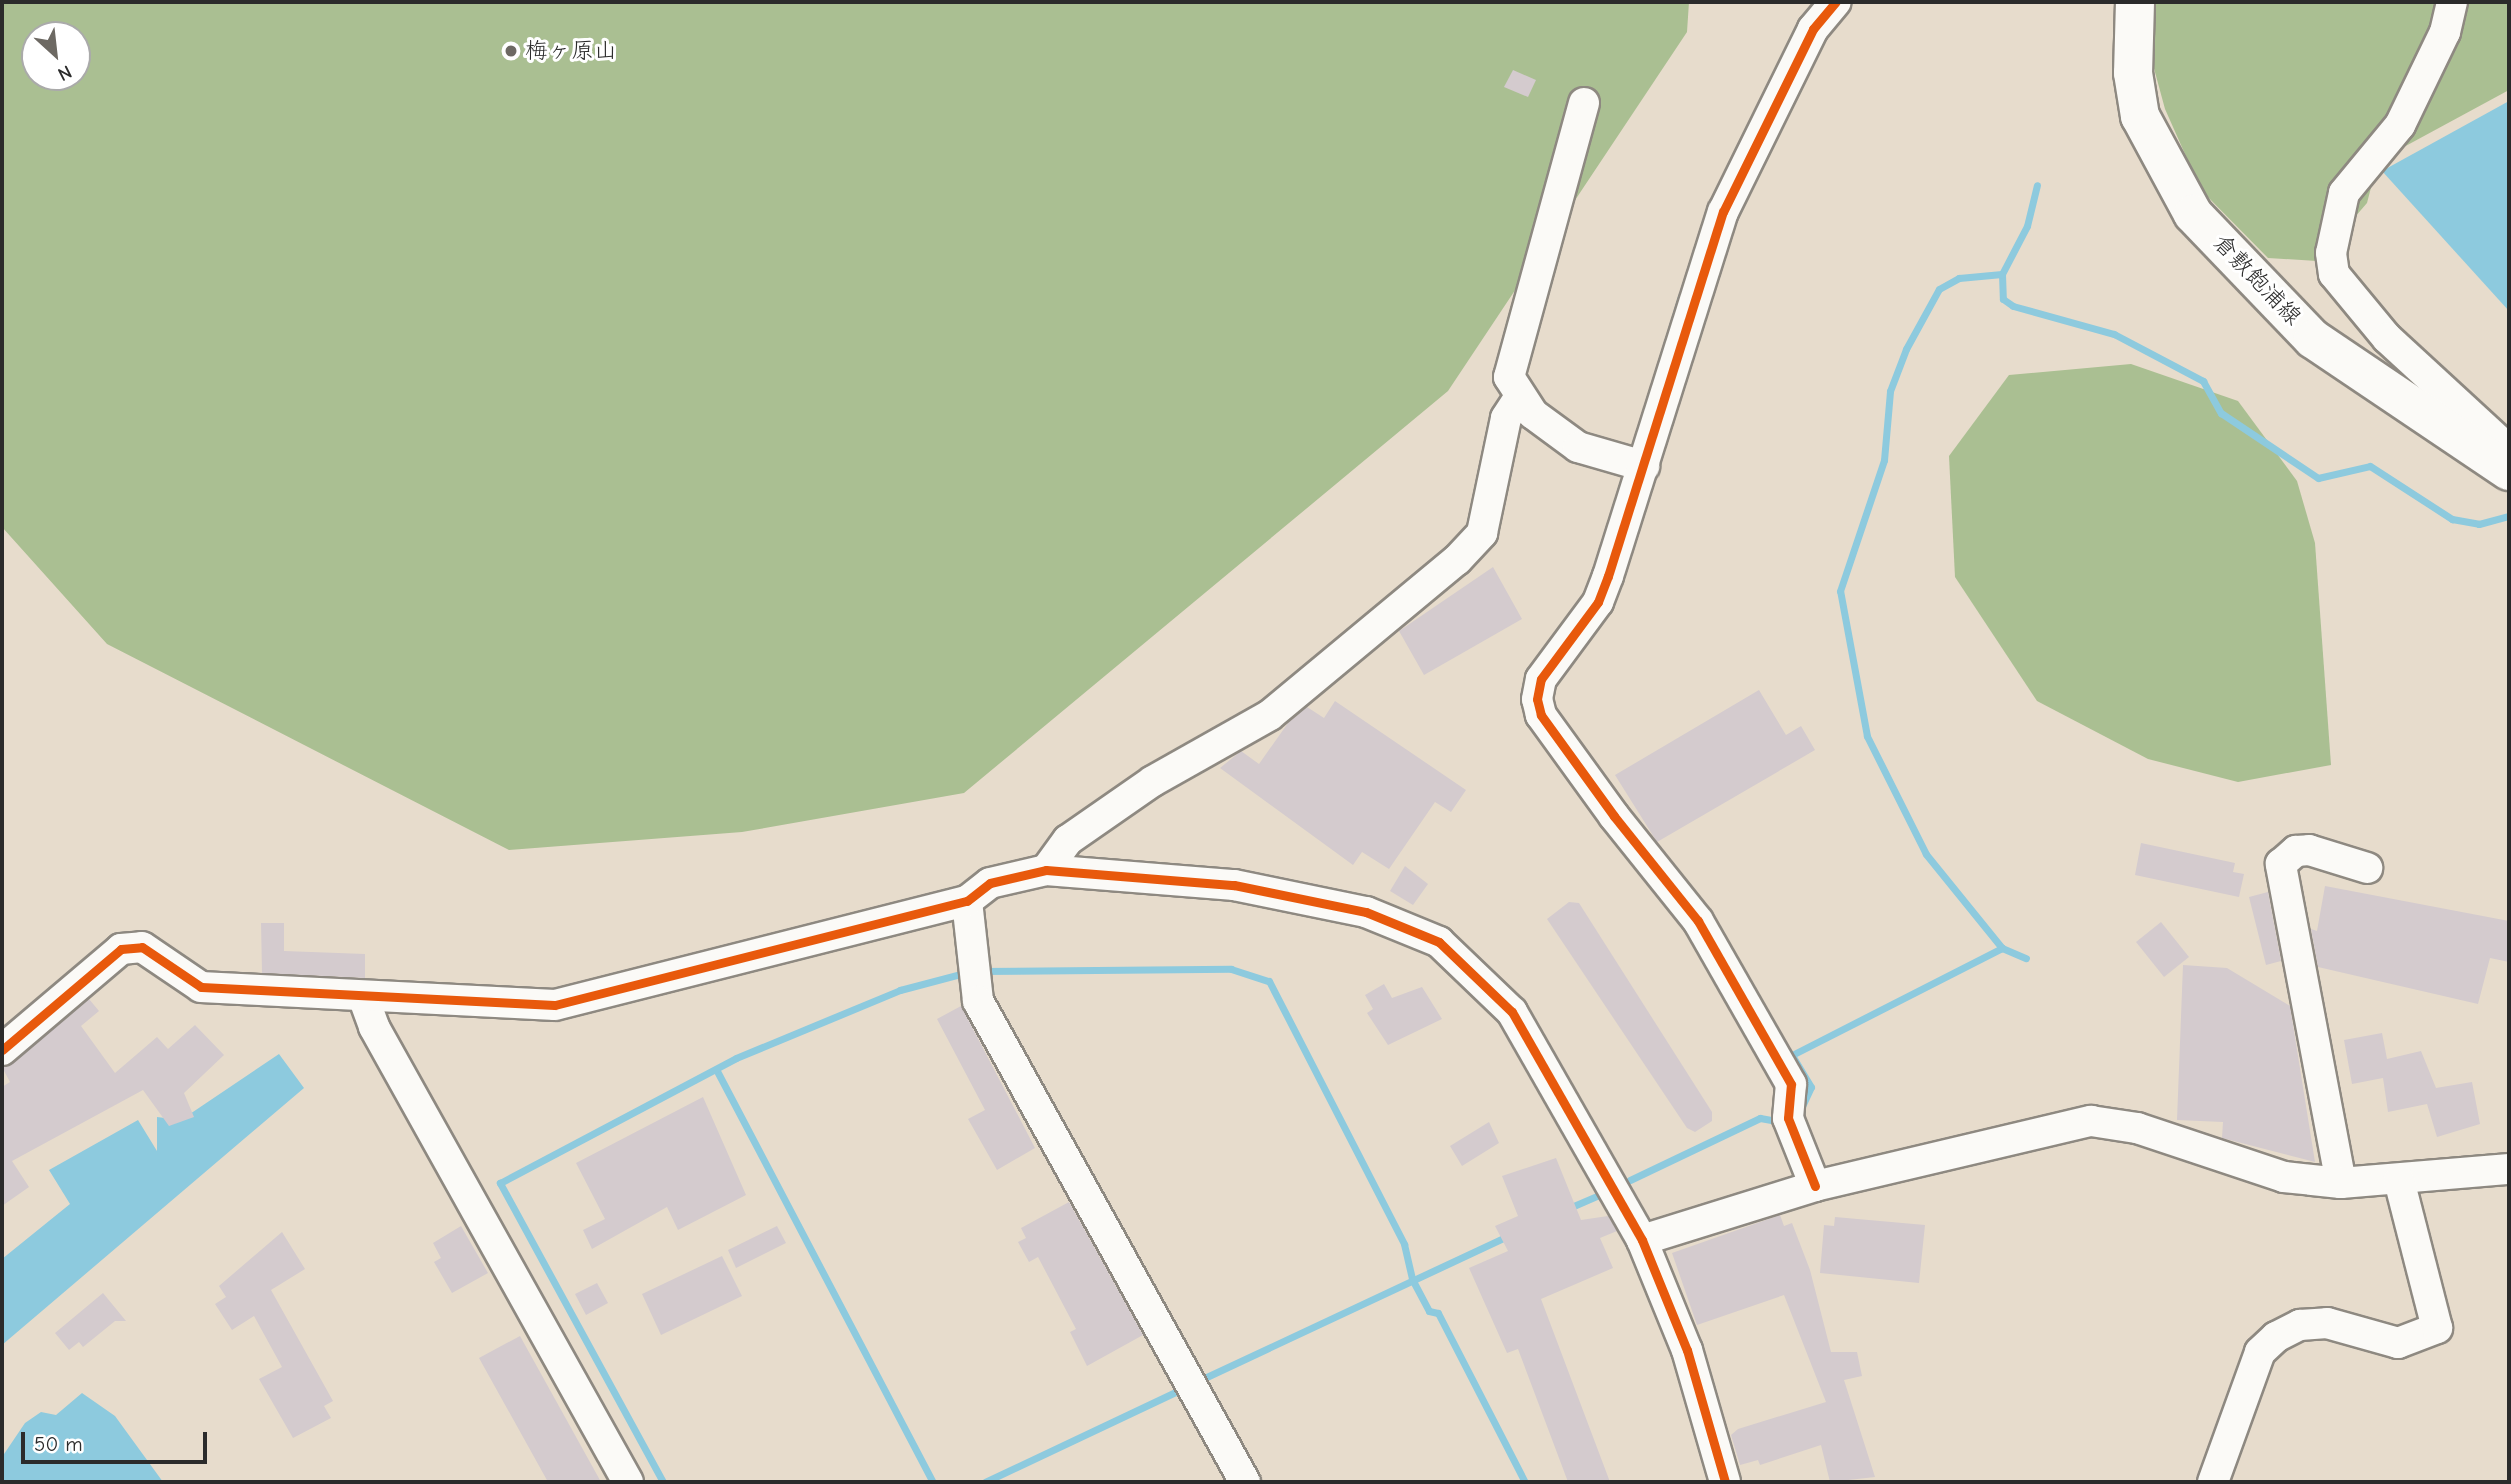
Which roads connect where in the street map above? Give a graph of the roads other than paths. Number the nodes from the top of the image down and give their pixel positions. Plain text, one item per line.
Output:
1 (1836, 2) edge
2 (2135, 2) edge
3 (2452, 2) edge
4 (1584, 103) dead end
5 (1519, 398) junction
6 (2509, 450) edge
7 (1644, 466) junction
8 (2509, 471) edge
9 (2367, 869) dead end
10 (1046, 870) junction
11 (967, 901) junction
12 (364, 999) junction
13 (2, 1050) edge
14 (2509, 1169) edge
15 (2399, 1180) junction
16 (2341, 1184) junction
17 (1815, 1186) junction
18 (1642, 1240) junction
19 (628, 1482) edge
20 (1245, 1482) edge
21 (1725, 1482) edge
22 (2213, 1482) edge

1 - 7 street
2 - 8 main road, 倉敷飽浦線
3 - 6 street
4 - 5 street
5 - 7 street
5 - 10 street
7 - 17 street
9 - 16 street
10 - 11 street
10 - 18 street
11 - 12 street
11 - 20 street
12 - 13 street
12 - 19 street
14 - 15 street
15 - 16 street
15 - 22 street
16 - 17 street
17 - 18 street
18 - 21 street

